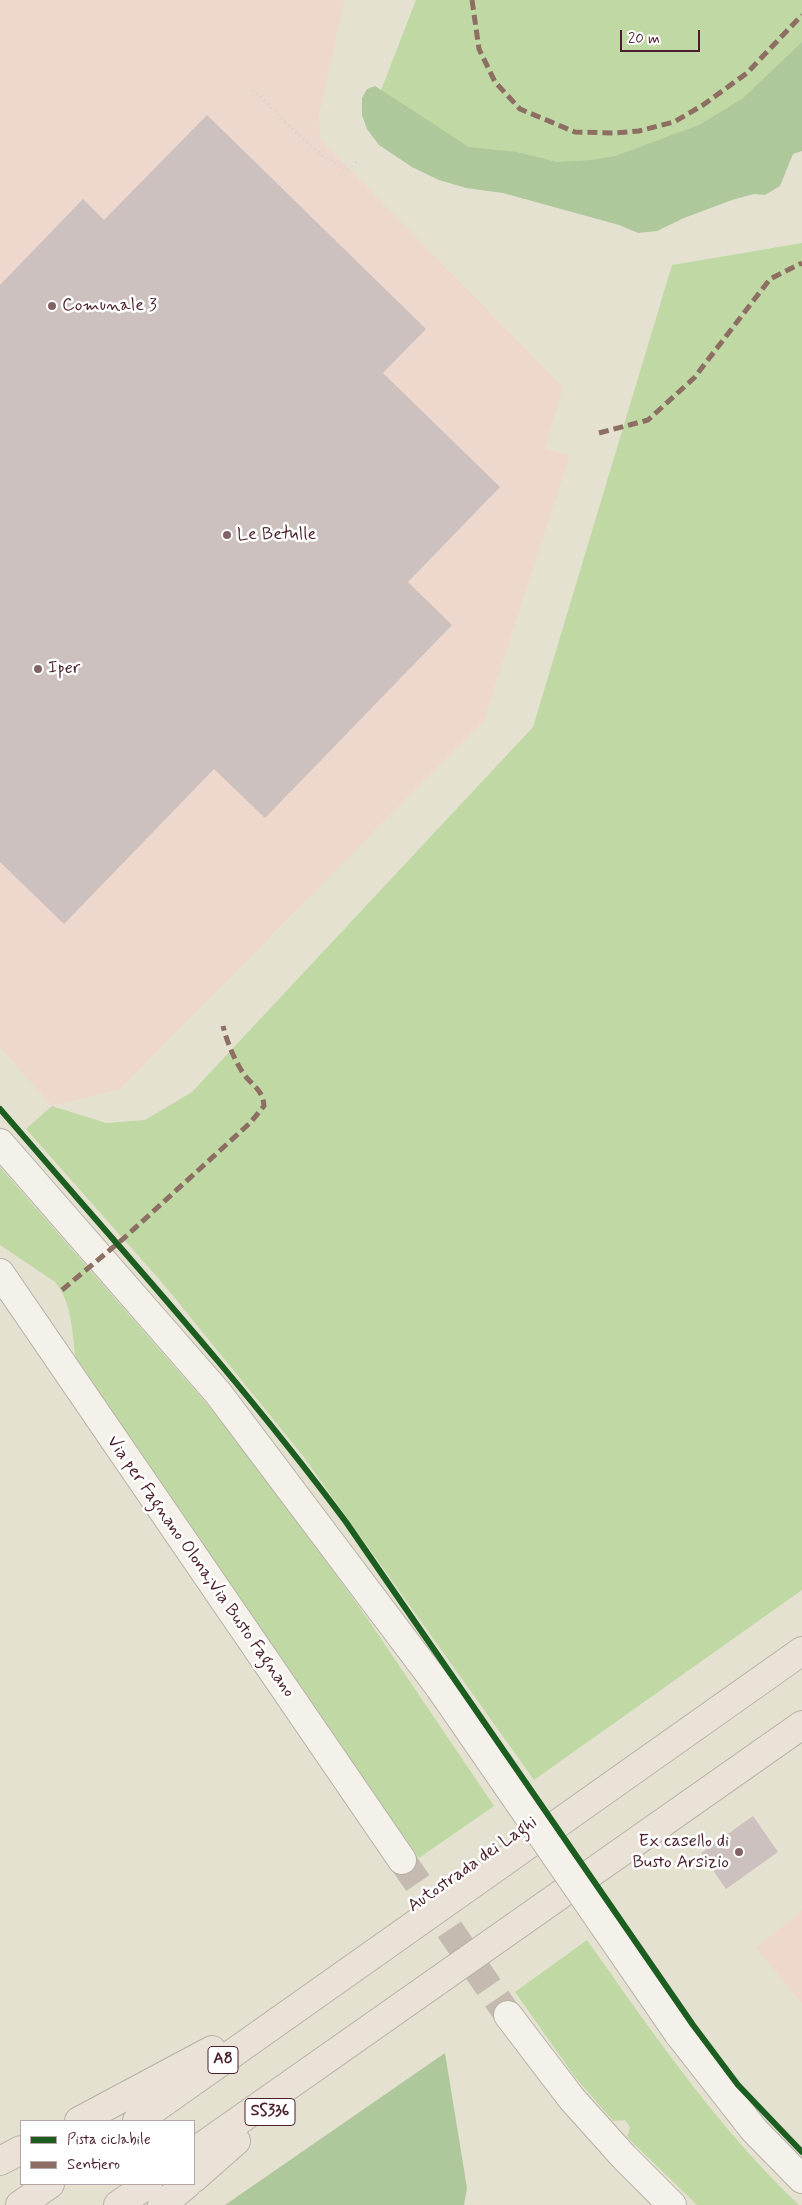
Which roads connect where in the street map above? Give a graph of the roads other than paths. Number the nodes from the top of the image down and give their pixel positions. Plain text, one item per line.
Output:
1 (0, 1143) edge
2 (0, 1273) edge
3 (802, 1651) edge
4 (802, 1725) edge
5 (402, 1860) tunnel mouth
6 (309, 1999) junction
7 (508, 2015) tunnel mouth
8 (346, 2046) junction
9 (81, 2120) edge
10 (138, 2120) edge
11 (20, 2151) edge
12 (195, 2151) edge
13 (0, 2161) edge
14 (195, 2177) edge
15 (802, 2179) edge
16 (49, 2185) edge
17 (147, 2185) edge
18 (186, 2185) edge
19 (20, 2205) edge
20 (118, 2205) edge
21 (162, 2205) edge
22 (672, 2205) edge

1 - 15 main road, bridge
2 - 5 main road, Via per Fagnano Olona;Via Busto Fagnano
3 - 6 highway, Autostrada dei Laghi / A8
4 - 8 highway
6 - 9 highway
6 - 10 highway, Autostrada dei Laghi / A8
7 - 22 main road
8 - 12 highway
8 - 14 highway, SS336
11 - 13 highway
16 - 19 highway
17 - 20 highway
18 - 21 highway

